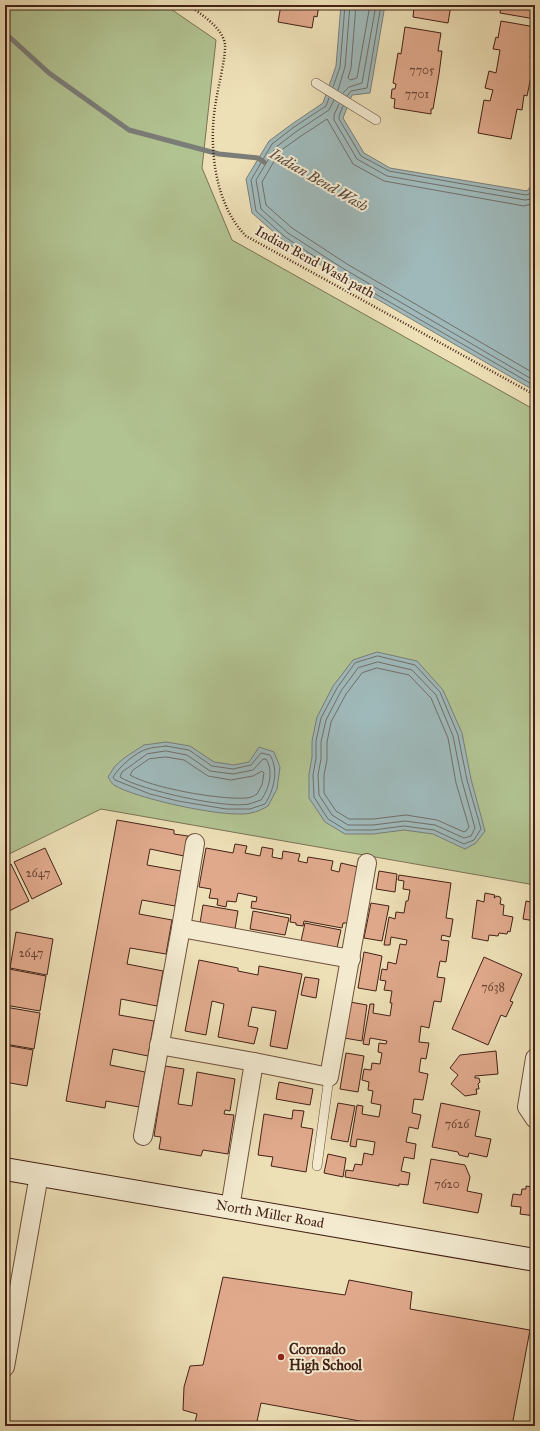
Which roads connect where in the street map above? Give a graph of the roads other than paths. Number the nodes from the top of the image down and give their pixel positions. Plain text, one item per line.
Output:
1 (316, 83) dead end
2 (376, 120) dead end
3 (195, 843) dead end
4 (367, 863) dead end
5 (181, 928) junction
6 (351, 959) junction
7 (159, 1045) junction
8 (535, 1058) edge
9 (254, 1062) junction
10 (329, 1076) junction
11 (535, 1119) edge
12 (143, 1136) dead end
13 (316, 1166) dead end
14 (5, 1169) edge
15 (39, 1175) junction
16 (230, 1208) junction
17 (535, 1260) edge
18 (5, 1367) edge

1 - 2 lane
3 - 5 street
4 - 6 street
5 - 6 street
5 - 7 street
6 - 10 street
7 - 9 street
7 - 12 street
8 - 11 street
9 - 10 street
9 - 16 street
10 - 13 lane
14 - 15 street, North Miller Road
15 - 16 street, North Miller Road
15 - 18 street
16 - 17 street, North Miller Road

